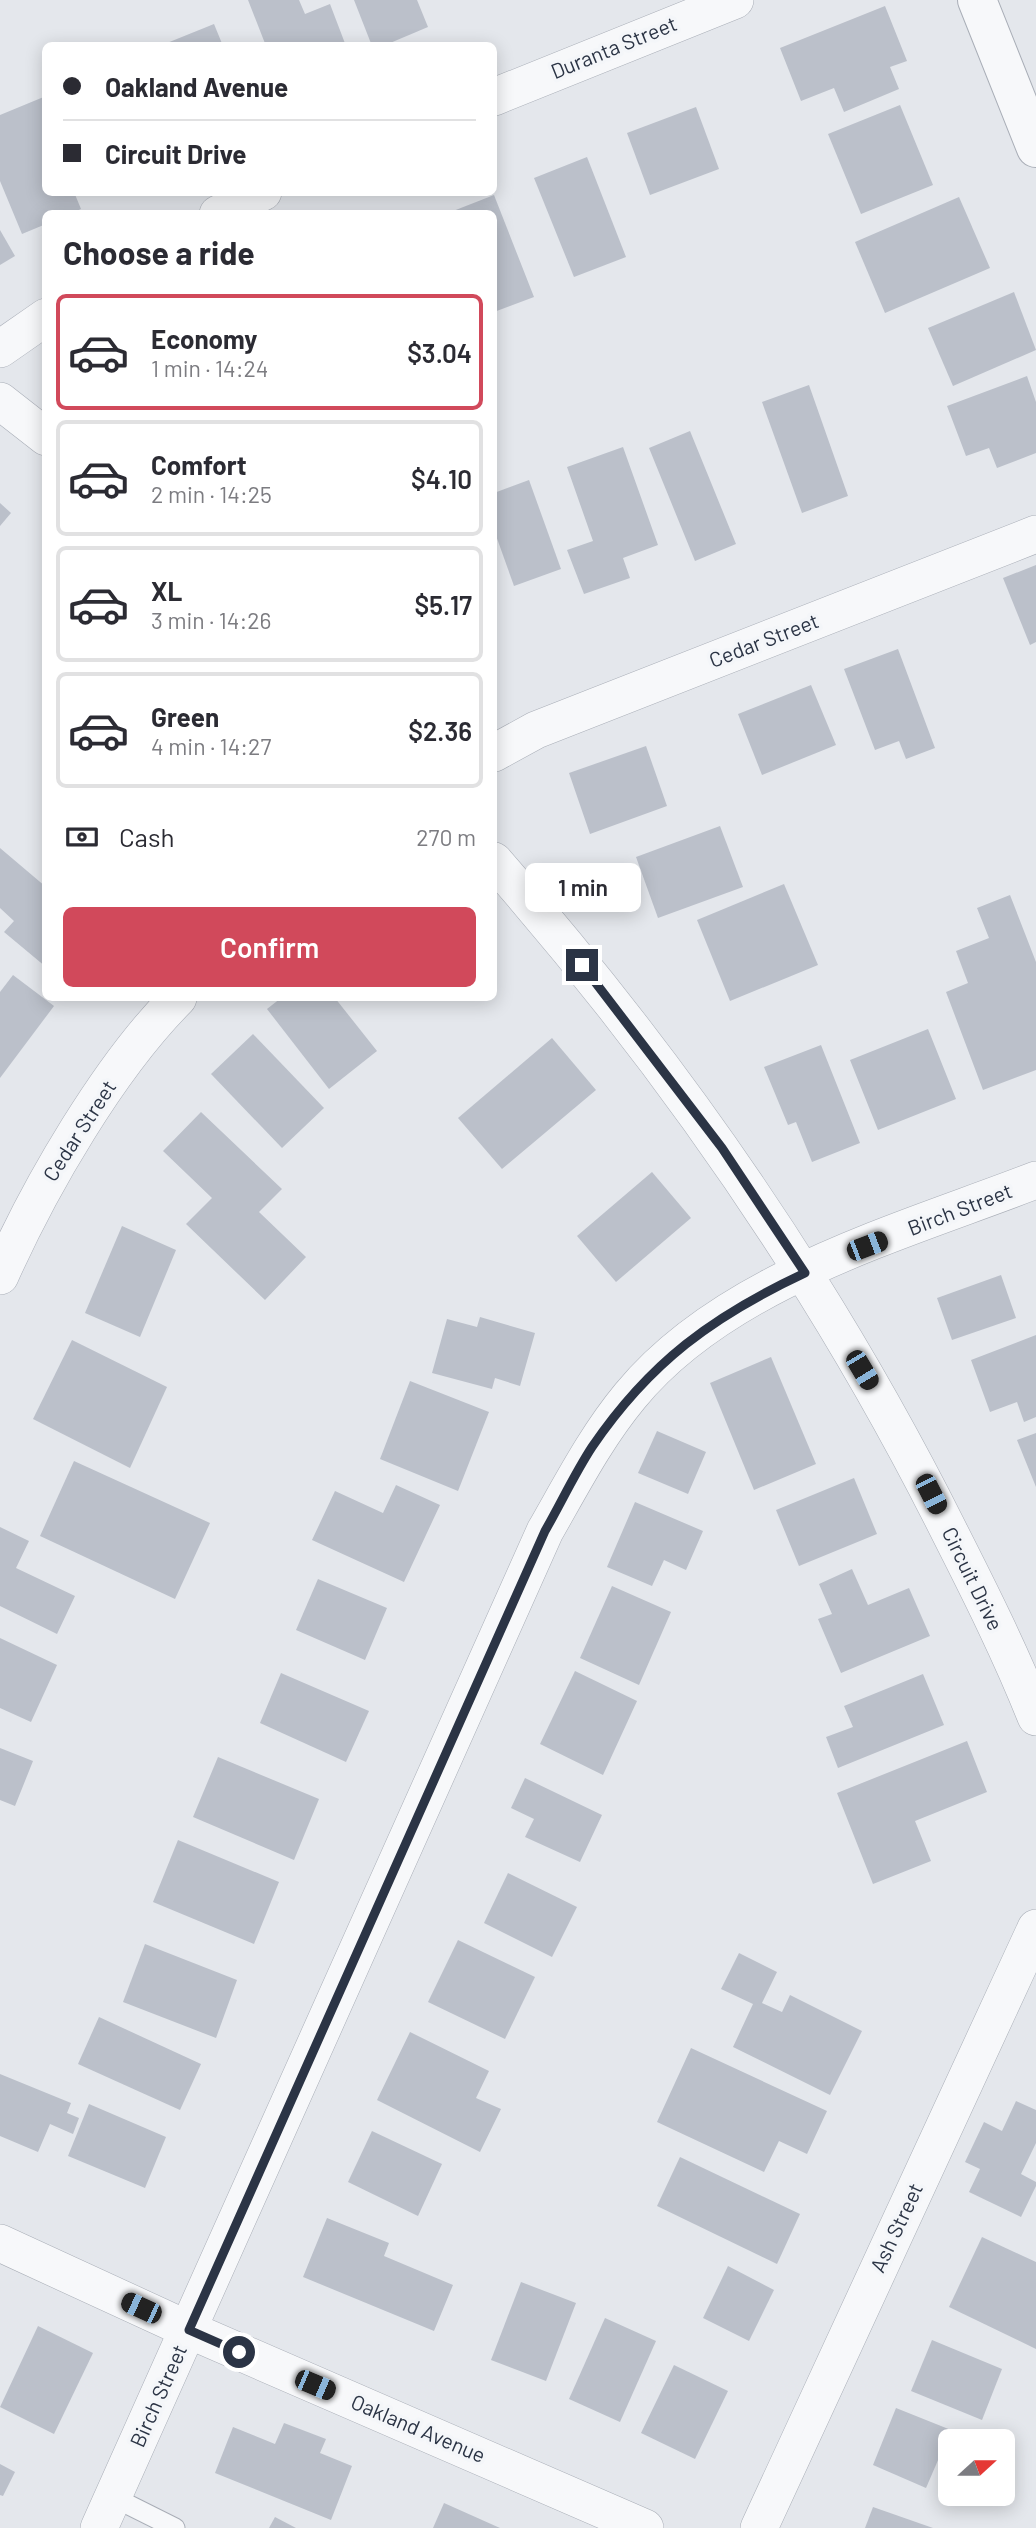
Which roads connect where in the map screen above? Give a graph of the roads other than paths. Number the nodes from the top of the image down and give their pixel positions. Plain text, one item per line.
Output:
1 (735, 0) edge
2 (978, 0) edge
3 (497, 96) edge
4 (1036, 148) edge
5 (255, 196) edge
6 (227, 210) edge
7 (42, 320) edge
8 (0, 349) edge
9 (0, 401) edge
10 (42, 434) edge
11 (1036, 534) edge
12 (497, 751) edge
13 (497, 864) edge
14 (176, 1001) edge
15 (1036, 1180) edge
16 (805, 1273) junction
17 (0, 1276) edge
18 (1036, 1717) edge
19 (1036, 1928) edge
20 (0, 2243) edge
21 (189, 2330) junction
22 (106, 2513) edge
23 (176, 2528) edge
24 (645, 2528) edge
25 (759, 2528) edge

1 - 3 street, Duranta Street
2 - 4 street
5 - 6 street
7 - 8 street
9 - 10 street
11 - 12 street, Cedar Street
13 - 16 street, Circuit Drive
14 - 17 street, Cedar Street
15 - 16 street, Birch Street
16 - 18 street, Circuit Drive
16 - 21 street, Birch Street
19 - 25 street, Ash Street
20 - 21 street, Oakland Avenue
21 - 22 street, Birch Street
21 - 24 street, Oakland Avenue
22 - 23 lane

